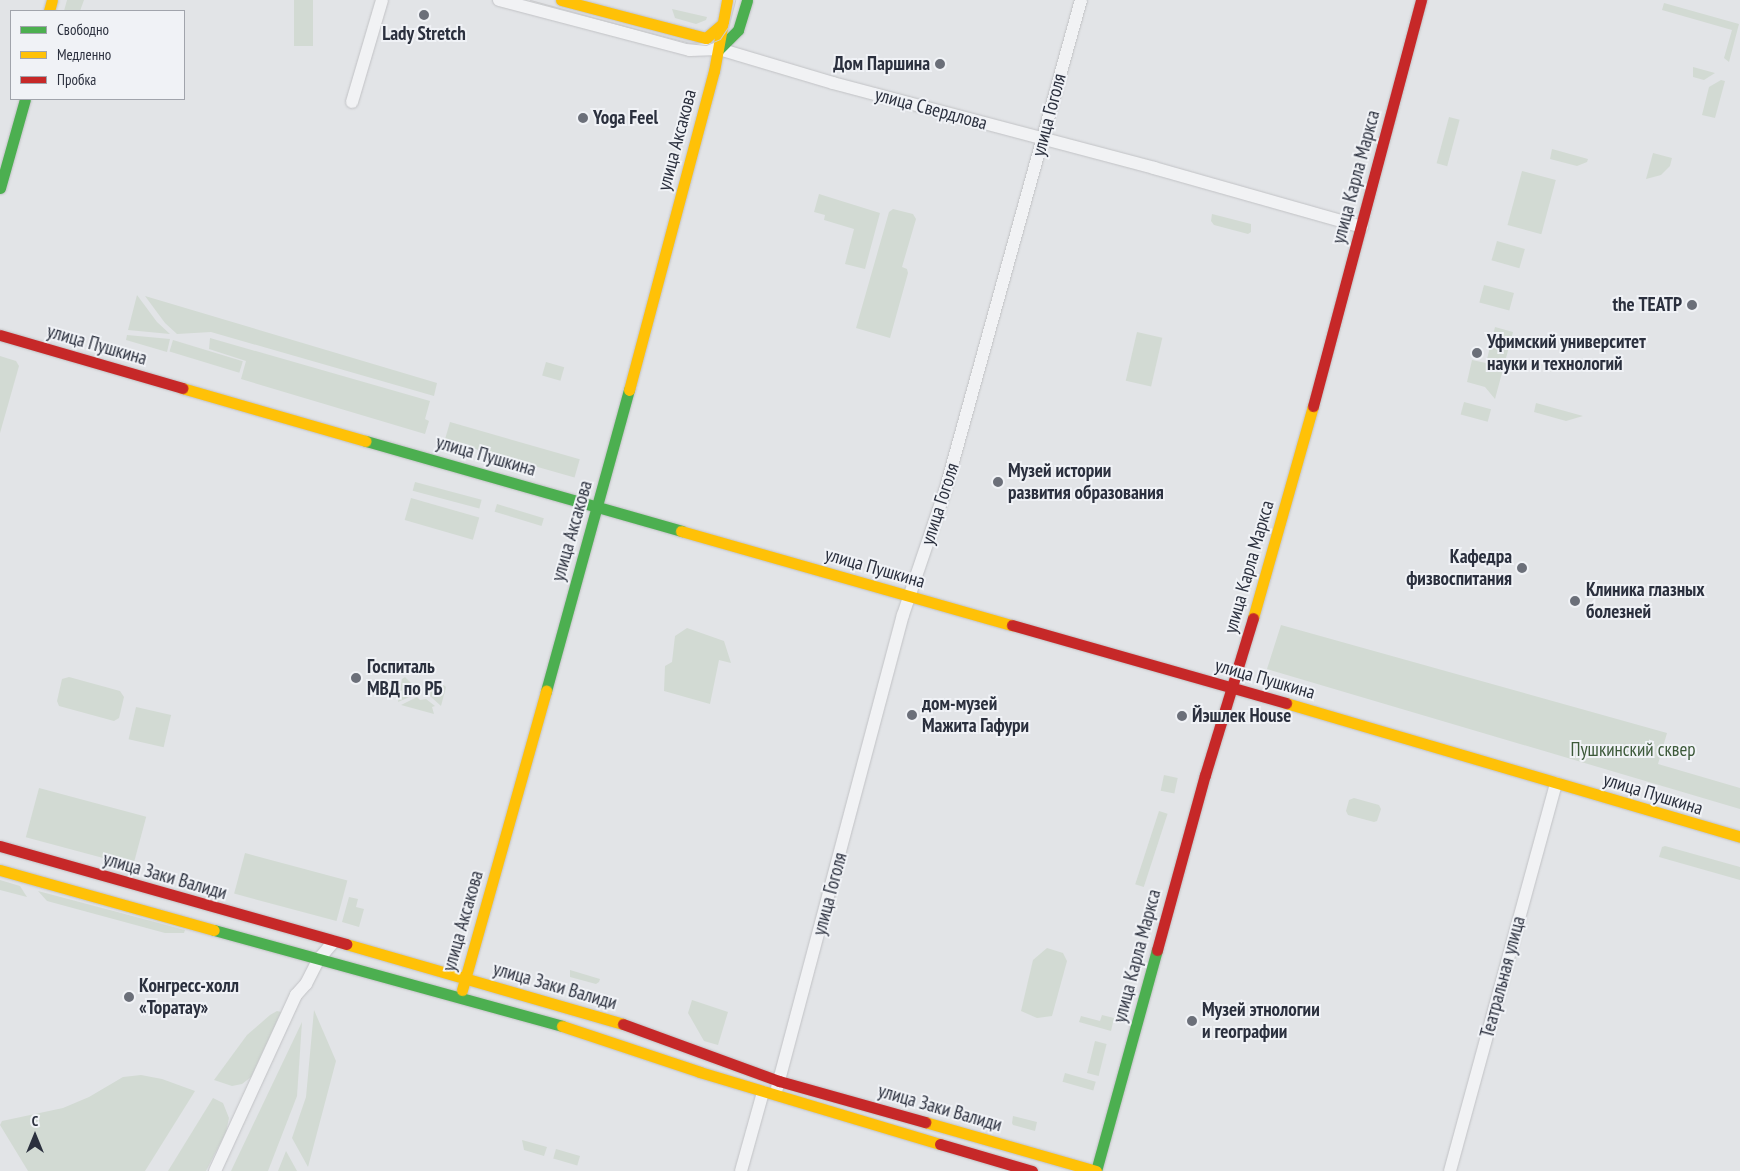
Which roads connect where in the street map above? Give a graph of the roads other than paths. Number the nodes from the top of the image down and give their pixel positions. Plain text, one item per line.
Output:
1 (382, 0) edge
2 (499, 0) edge
3 (561, 0) edge
4 (727, 0) edge
5 (746, 0) edge
6 (1081, 0) edge
7 (1420, 0) edge
8 (721, 25) junction
9 (719, 49) junction
10 (26, 100) edge
11 (352, 102) dead end
12 (1043, 138) junction
13 (0, 188) edge
14 (1362, 227) junction
15 (0, 335) edge
16 (598, 507) junction
17 (909, 596) junction
18 (1232, 687) junction
19 (1556, 783) junction
20 (1740, 838) edge
21 (0, 846) edge
22 (0, 870) edge
23 (334, 941) junction
24 (319, 959) junction
25 (465, 978) junction
26 (459, 999) junction
27 (779, 1081) junction
28 (769, 1094) junction
29 (215, 1171) edge
30 (741, 1171) edge
31 (1032, 1171) edge
32 (1096, 1171) edge
33 (1450, 1171) edge

1 - 11 street
2 - 9 street, улица Свердлова
3 - 8 main road
4 - 8 main road
5 - 9 main road
6 - 12 street, улица Гоголя
7 - 14 main road, улица Карла Маркса
8 - 9 main road, улица Аксакова
9 - 12 street, улица Свердлова
9 - 16 main road, улица Аксакова
10 - 13 main road
12 - 14 street, улица Свердлова
12 - 17 street, улица Гоголя
14 - 18 main road, улица Карла Маркса
15 - 16 main road, улица Пушкина
16 - 17 main road, улица Пушкина
16 - 25 main road, улица Аксакова
17 - 18 main road, улица Пушкина
17 - 27 street, улица Гоголя
18 - 19 main road, улица Пушкина
18 - 32 main road, улица Карла Маркса
19 - 20 main road, улица Пушкина
19 - 33 street, Театральная улица
21 - 23 main road, улица Заки Валиди
22 - 24 main road, улица Заки Валиди
23 - 24 street
23 - 25 main road, улица Заки Валиди
24 - 26 main road, улица Заки Валиди
24 - 29 street
25 - 26 main road, улица Аксакова
25 - 27 main road, улица Заки Валиди
26 - 28 main road, улица Заки Валиди
27 - 28 street, улица Гоголя
27 - 32 main road, улица Заки Валиди
28 - 30 street, улица Гоголя
28 - 31 main road, улица Заки Валиди

